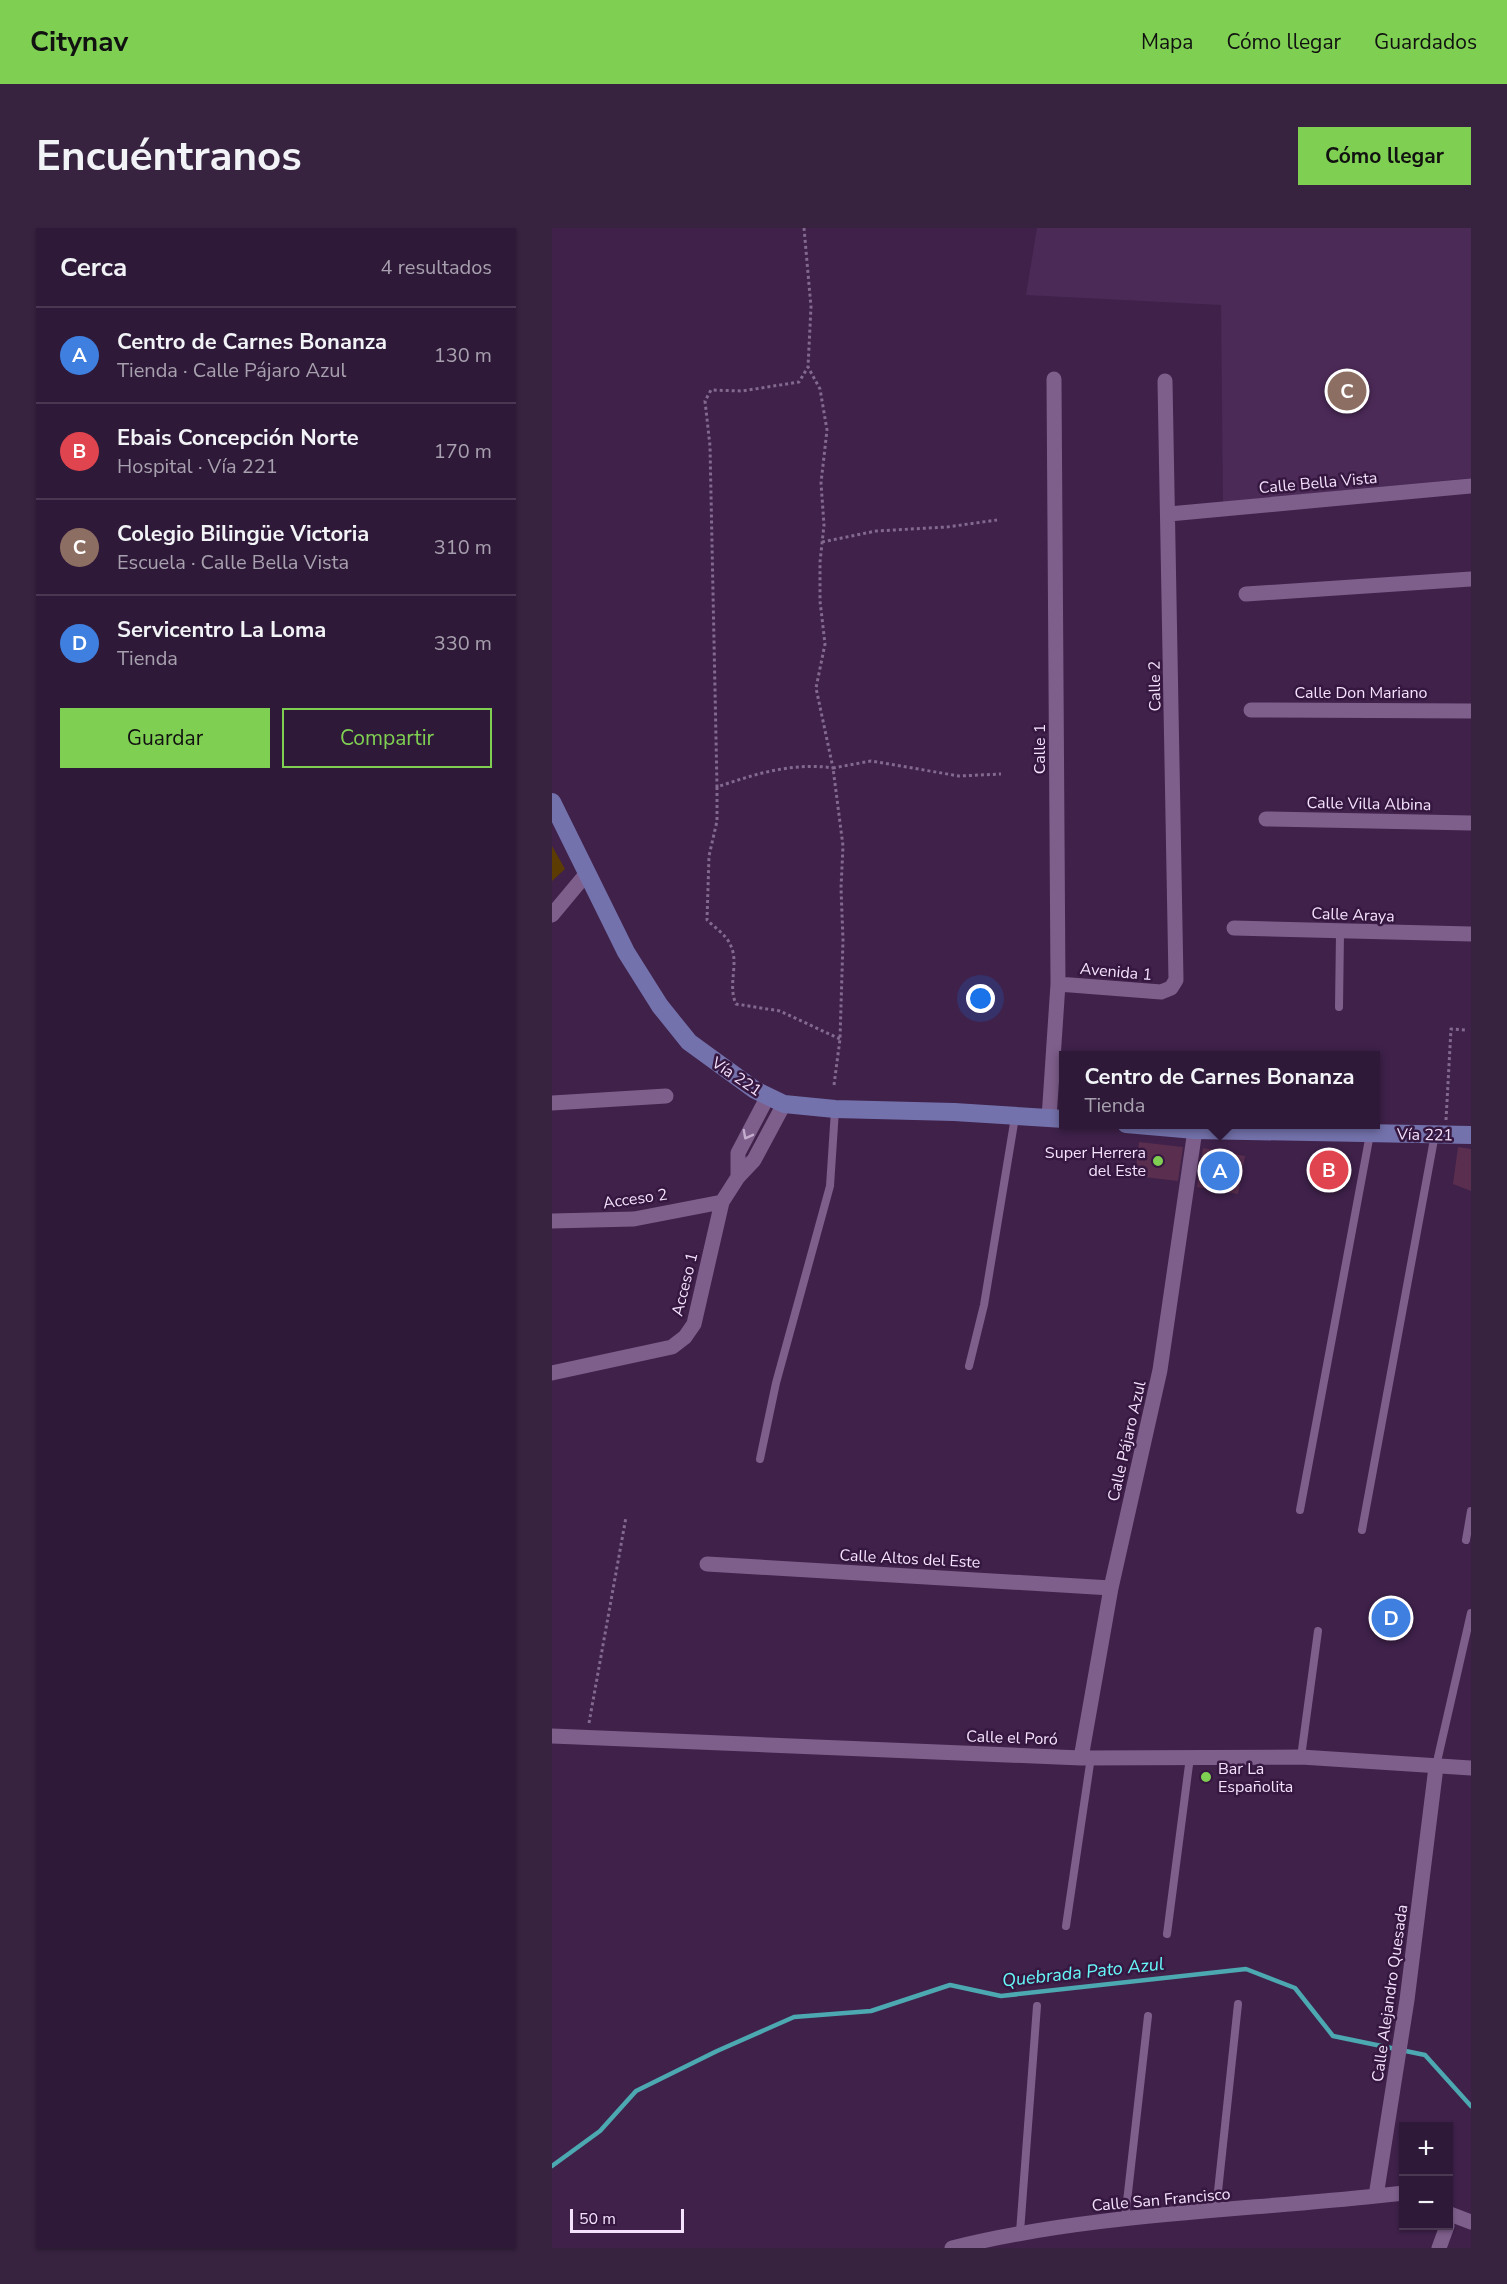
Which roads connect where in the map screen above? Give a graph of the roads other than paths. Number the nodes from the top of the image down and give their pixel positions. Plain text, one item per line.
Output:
1 (1054, 379) dead end
2 (1165, 381) dead end
3 (1471, 486) edge
4 (1169, 514) junction
5 (1471, 579) edge
6 (1246, 594) dead end
7 (1251, 710) dead end
8 (1471, 711) edge
9 (552, 802) edge
10 (1266, 819) dead end
11 (1471, 823) edge
12 (587, 873) junction
13 (552, 915) edge
14 (1234, 928) dead end
15 (1340, 933) junction
16 (1471, 934) edge
17 (1058, 984) junction
18 (1171, 988) joint
19 (1339, 1007) dead end
20 (666, 1096) dead end
21 (776, 1100) junction
22 (552, 1103) edge
23 (835, 1109) junction
24 (1015, 1116) junction
25 (1057, 1118) edge
26 (1181, 1129) edge
27 (1195, 1130) junction
28 (1371, 1133) junction
29 (1440, 1134) junction
30 (1471, 1135) edge
31 (722, 1202) junction
32 (552, 1221) edge
33 (969, 1366) dead end
34 (552, 1373) edge
35 (760, 1459) dead end
36 (1300, 1510) dead end
37 (1471, 1511) edge
38 (1362, 1530) dead end
39 (1466, 1540) dead end
40 (707, 1564) dead end
41 (1111, 1588) junction
42 (1471, 1613) edge
43 (1318, 1631) dead end
44 (552, 1736) edge
45 (1301, 1756) junction
46 (1190, 1757) junction
47 (1086, 1758) junction
48 (1436, 1767) junction
49 (1471, 1768) edge
50 (1066, 1926) dead end
51 (1167, 1934) dead end
52 (1238, 2004) dead end
53 (1038, 2007) dead end
54 (1148, 2016) dead end
55 (1399, 2194) edge
56 (1376, 2196) junction
57 (1216, 2212) junction
58 (1125, 2219) junction
59 (1453, 2219) edge
60 (1471, 2222) edge
61 (1445, 2230) edge
62 (1020, 2232) junction
63 (952, 2248) edge
64 (1440, 2248) edge

1 - 17 street, Calle 1
2 - 4 street, Calle 2
3 - 4 street, Calle Bella Vista
4 - 18 street, Calle 2
5 - 6 street
7 - 8 street, Calle Don Mariano
9 - 12 main road, Vía 221
10 - 11 street, Calle Villa Albina
12 - 13 street
12 - 21 main road, Vía 221
14 - 15 street, Calle Araya
15 - 16 street, Calle Araya
15 - 19 lane
17 - 18 street, Avenida 1
17 - 25 street, Calle 1
20 - 22 street
21 - 23 main road, Vía 221
21 - 31 street, Acceso 1
23 - 24 main road, Vía 221
23 - 35 lane
24 - 25 main road, Vía 221
24 - 33 lane
26 - 27 main road, Vía 221
27 - 28 main road, Vía 221
27 - 41 street, Calle Pájaro Azul
28 - 29 main road, Vía 221
28 - 36 lane
29 - 30 main road, Vía 221
29 - 38 lane
31 - 32 street, Acceso 2
31 - 34 street, Acceso 1
37 - 39 lane
40 - 41 street, Calle Altos del Este
41 - 47 street, Calle Pájaro Azul
42 - 48 lane
43 - 45 lane
44 - 47 street, Calle el Poró
45 - 46 street, Calle el Poró
45 - 48 street, Calle el Poró
46 - 47 street, Calle el Poró
46 - 51 lane
47 - 50 lane
48 - 49 street, Calle el Poró
48 - 56 street, Calle Alejandro Quesada
52 - 57 lane
53 - 62 lane
54 - 58 lane
55 - 56 street
56 - 57 street, Calle San Francisco
57 - 58 street, Calle San Francisco
58 - 62 street, Calle San Francisco
59 - 60 street
61 - 64 street
62 - 63 street, Calle San Francisco

